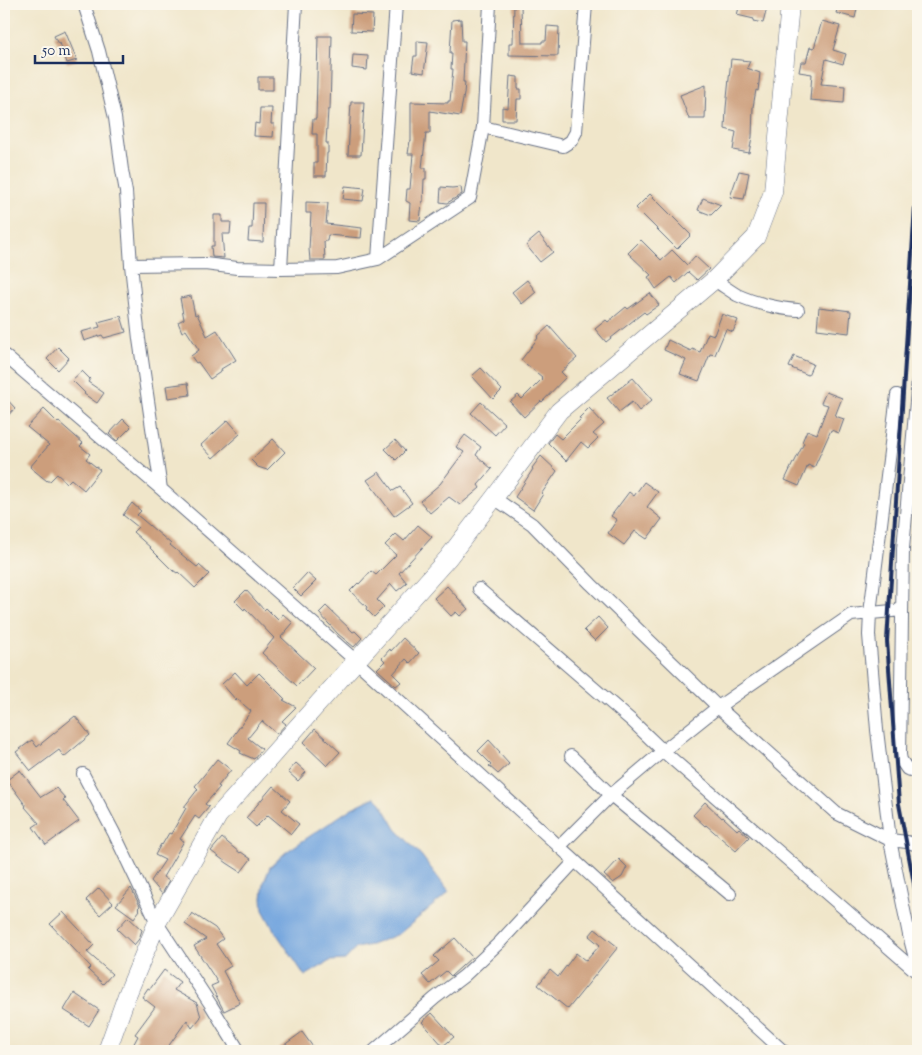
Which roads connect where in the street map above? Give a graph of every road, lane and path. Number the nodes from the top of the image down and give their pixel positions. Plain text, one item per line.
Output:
1 (84, 4) edge
2 (296, 4) edge
3 (396, 4) edge
4 (490, 4) edge
5 (586, 4) edge
6 (790, 4) edge
7 (483, 127) junction
8 (378, 259) junction
9 (132, 265) junction
10 (281, 269) junction
11 (714, 280) junction
12 (798, 310) dead end
13 (4, 355) edge
14 (918, 379) edge
15 (897, 395) dead end
16 (161, 488) junction
17 (494, 498) junction
18 (479, 589) dead end
19 (902, 610) junction
20 (870, 612) junction
21 (356, 661) junction
22 (718, 707) junction
23 (663, 751) junction
24 (571, 756) dead end
25 (918, 772) edge
26 (83, 774) dead end
27 (611, 795) junction
28 (890, 840) junction
29 (918, 844) edge
30 (560, 847) junction
31 (575, 861) junction
32 (730, 894) dead end
33 (157, 923) junction
34 (918, 971) edge
35 (107, 1051) edge
36 (239, 1051) edge
37 (374, 1051) edge
38 (783, 1051) edge

1 - 9 street
2 - 10 street
3 - 8 street
4 - 7 street
5 - 7 street
6 - 11 main road
7 - 8 street
8 - 10 street
9 - 10 street
9 - 16 street
11 - 12 street
11 - 17 main road
13 - 16 street
14 - 19 street
15 - 20 street
16 - 21 street
17 - 21 main road
17 - 22 street
18 - 23 street
19 - 20 street
19 - 25 street
20 - 22 street
20 - 28 street
21 - 30 street
21 - 33 main road
22 - 23 street
22 - 28 street
23 - 27 street
23 - 34 street
24 - 27 street
26 - 33 street
27 - 30 street
27 - 32 street
28 - 29 street
28 - 34 street
30 - 31 street
31 - 37 street
31 - 38 street
33 - 35 main road
33 - 36 street

